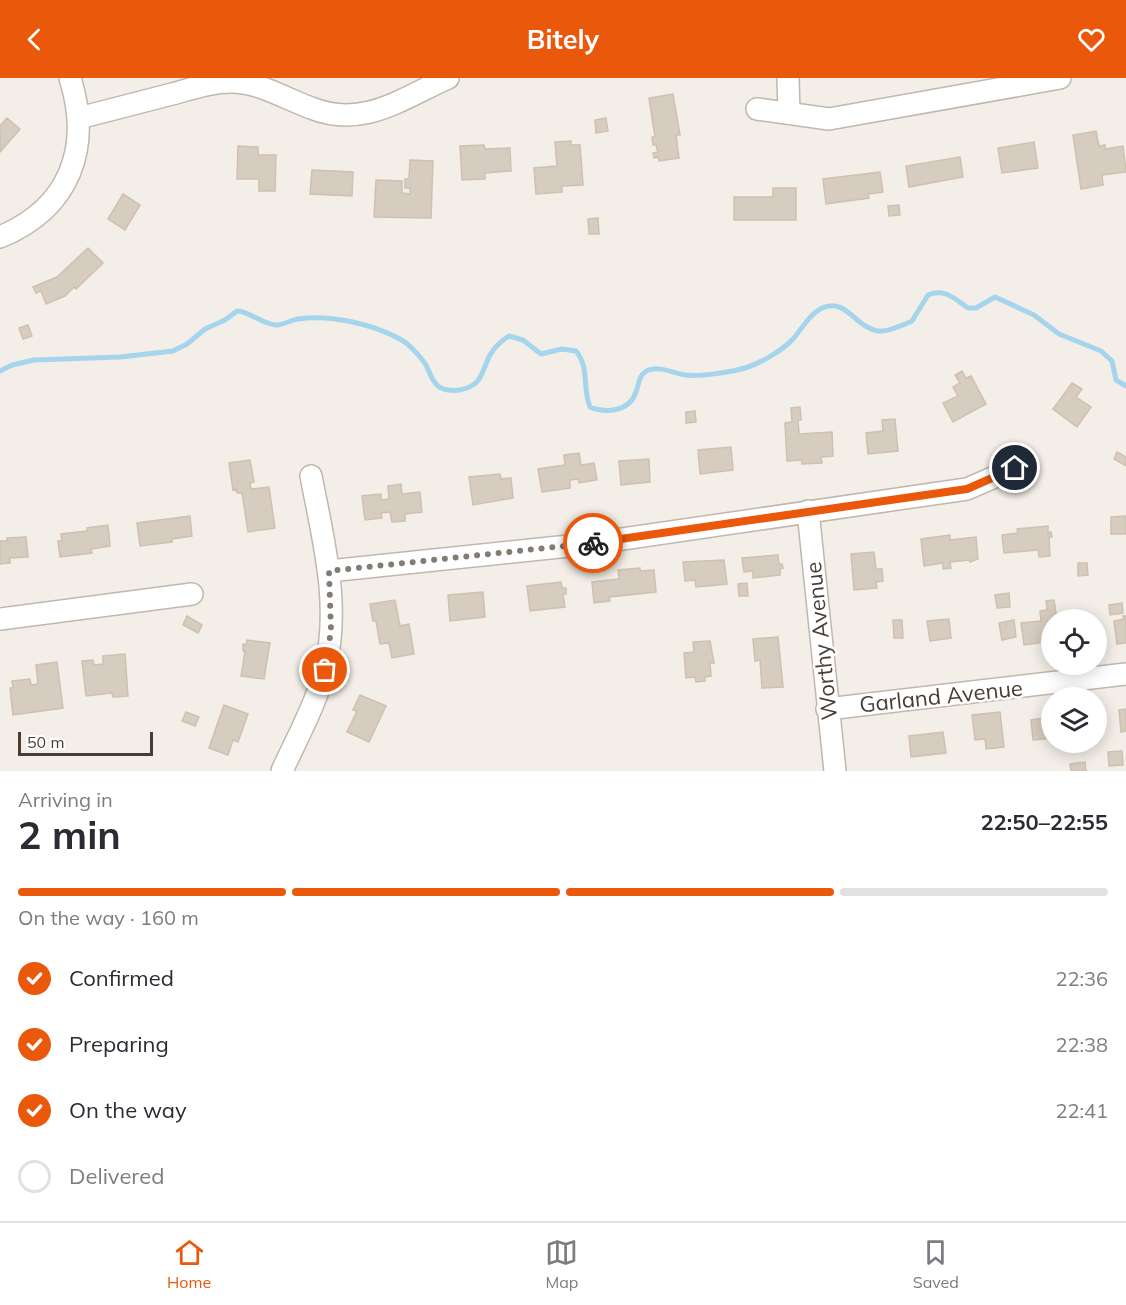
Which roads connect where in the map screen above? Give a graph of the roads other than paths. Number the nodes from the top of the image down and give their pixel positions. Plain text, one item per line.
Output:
1 (70, 78) edge
2 (448, 78) edge
3 (788, 78) edge
4 (1060, 78) edge
5 (424, 84) edge
6 (758, 109) dead end
7 (789, 113) junction
8 (79, 118) junction
9 (0, 237) edge
10 (1015, 468) dead end
11 (311, 476) dead end
12 (808, 512) junction
13 (329, 571) junction
14 (192, 594) dead end
15 (0, 619) edge
16 (1126, 674) edge
17 (827, 709) junction
18 (282, 771) edge
19 (836, 771) edge

1 - 8 street
2 - 5 street
3 - 7 street
4 - 7 street
5 - 8 street
6 - 7 street
8 - 9 street
10 - 12 street
11 - 13 street
12 - 13 street
12 - 17 street, Worthy Avenue
13 - 18 street
14 - 15 street
16 - 17 street, Garland Avenue
17 - 19 street, Worthy Avenue

